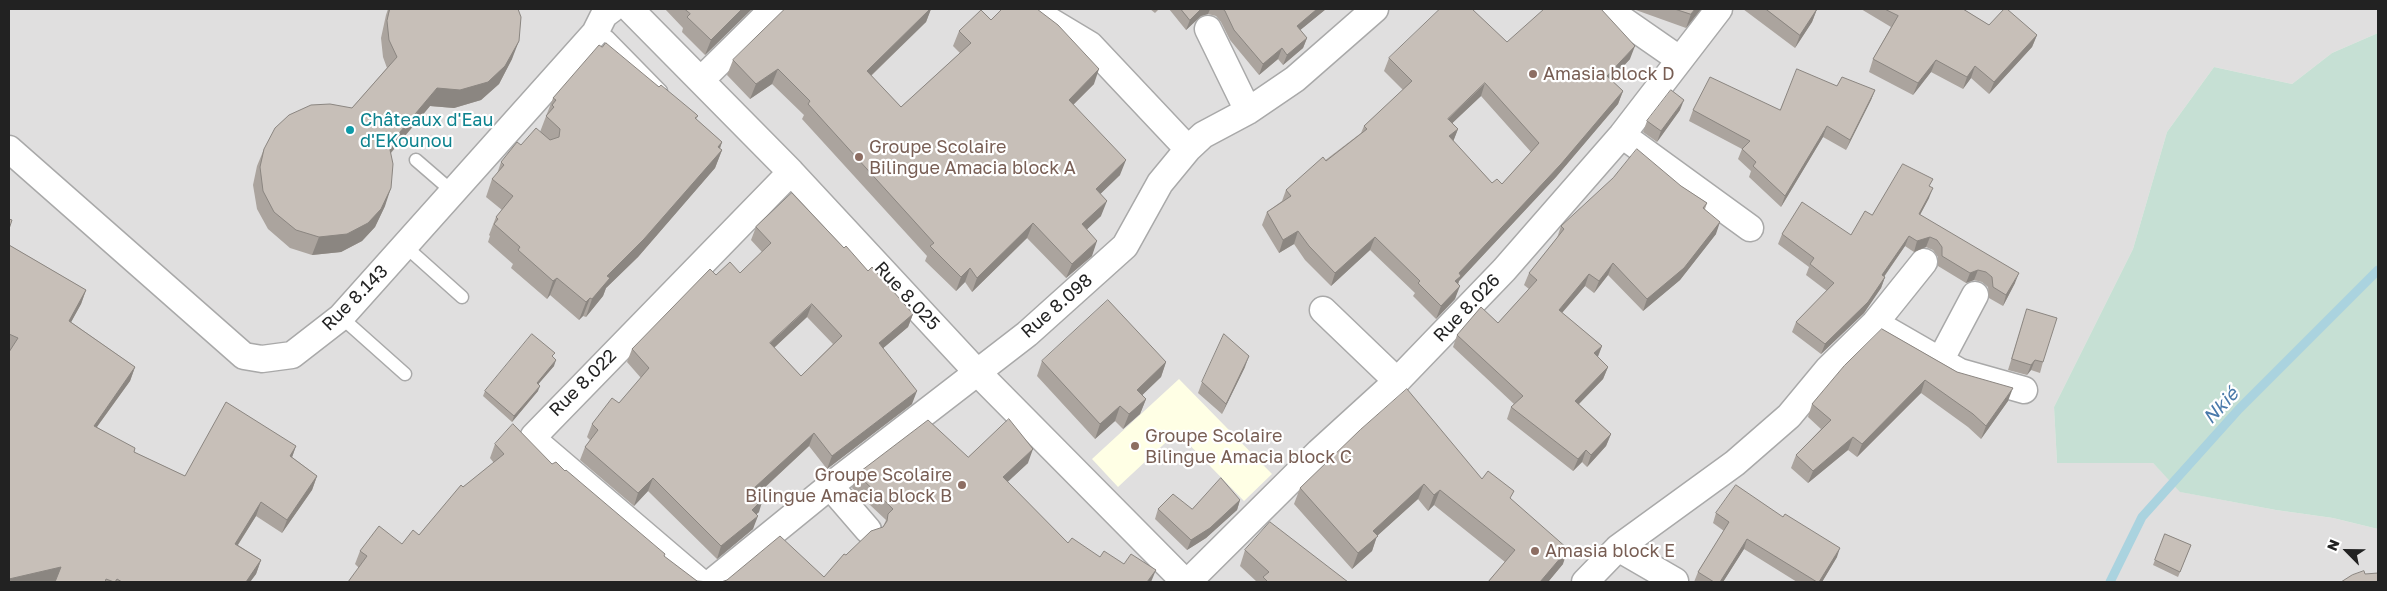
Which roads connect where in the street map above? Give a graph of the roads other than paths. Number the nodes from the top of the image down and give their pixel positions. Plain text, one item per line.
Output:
1 (612, 9) edge
2 (630, 9) edge
3 (773, 9) edge
4 (1037, 9) edge
5 (1376, 9) edge
6 (1607, 9) edge
7 (1719, 9) edge
8 (1208, 29) dead end
9 (595, 33) junction
10 (1679, 58) junction
11 (700, 80) junction
12 (669, 99) edge
13 (1248, 111) junction
14 (1622, 135) junction
15 (9, 149) edge
16 (1188, 150) junction
17 (416, 160) dead end
18 (791, 172) junction
19 (453, 192) junction
20 (1750, 228) dead end
21 (406, 246) junction
22 (1924, 262) dead end
23 (1975, 295) dead end
24 (462, 297) dead end
25 (1323, 310) dead end
26 (341, 317) junction
27 (1875, 323) junction
28 (1940, 361) junction
29 (977, 372) junction
30 (405, 374) dead end
31 (1397, 381) junction
32 (2024, 390) dead end
33 (830, 486) junction
34 (868, 530) dead end
35 (1618, 548) junction
36 (1675, 580) dead end
37 (700, 582) edge
38 (712, 582) edge
39 (1186, 582) edge
40 (1585, 582) edge

1 - 9 street, Rue 8.143
2 - 11 street, Rue 8.025
3 - 11 street
4 - 16 street
5 - 13 street, Rue 8.098
6 - 10 street
7 - 10 street, Rue 8.026
8 - 13 street
9 - 12 lane
9 - 19 street, Rue 8.143
10 - 14 street, Rue 8.026
11 - 18 street, Rue 8.025
13 - 16 street, Rue 8.098
14 - 20 street
14 - 31 street, Rue 8.026
15 - 26 street, Rue 8.143
16 - 29 street, Rue 8.098
17 - 19 lane
18 - 29 street, Rue 8.025
18 - 37 street, Rue 8.022
19 - 21 street, Rue 8.143
21 - 24 lane
21 - 26 street, Rue 8.143
22 - 27 street
23 - 28 street
25 - 31 street
26 - 30 lane
27 - 28 street
27 - 35 street
28 - 32 street
29 - 33 street, Rue 8.098
29 - 39 street, Rue 8.025
31 - 39 street, Rue 8.026
33 - 34 street
33 - 38 street, Rue 8.098
35 - 36 street
35 - 40 street

